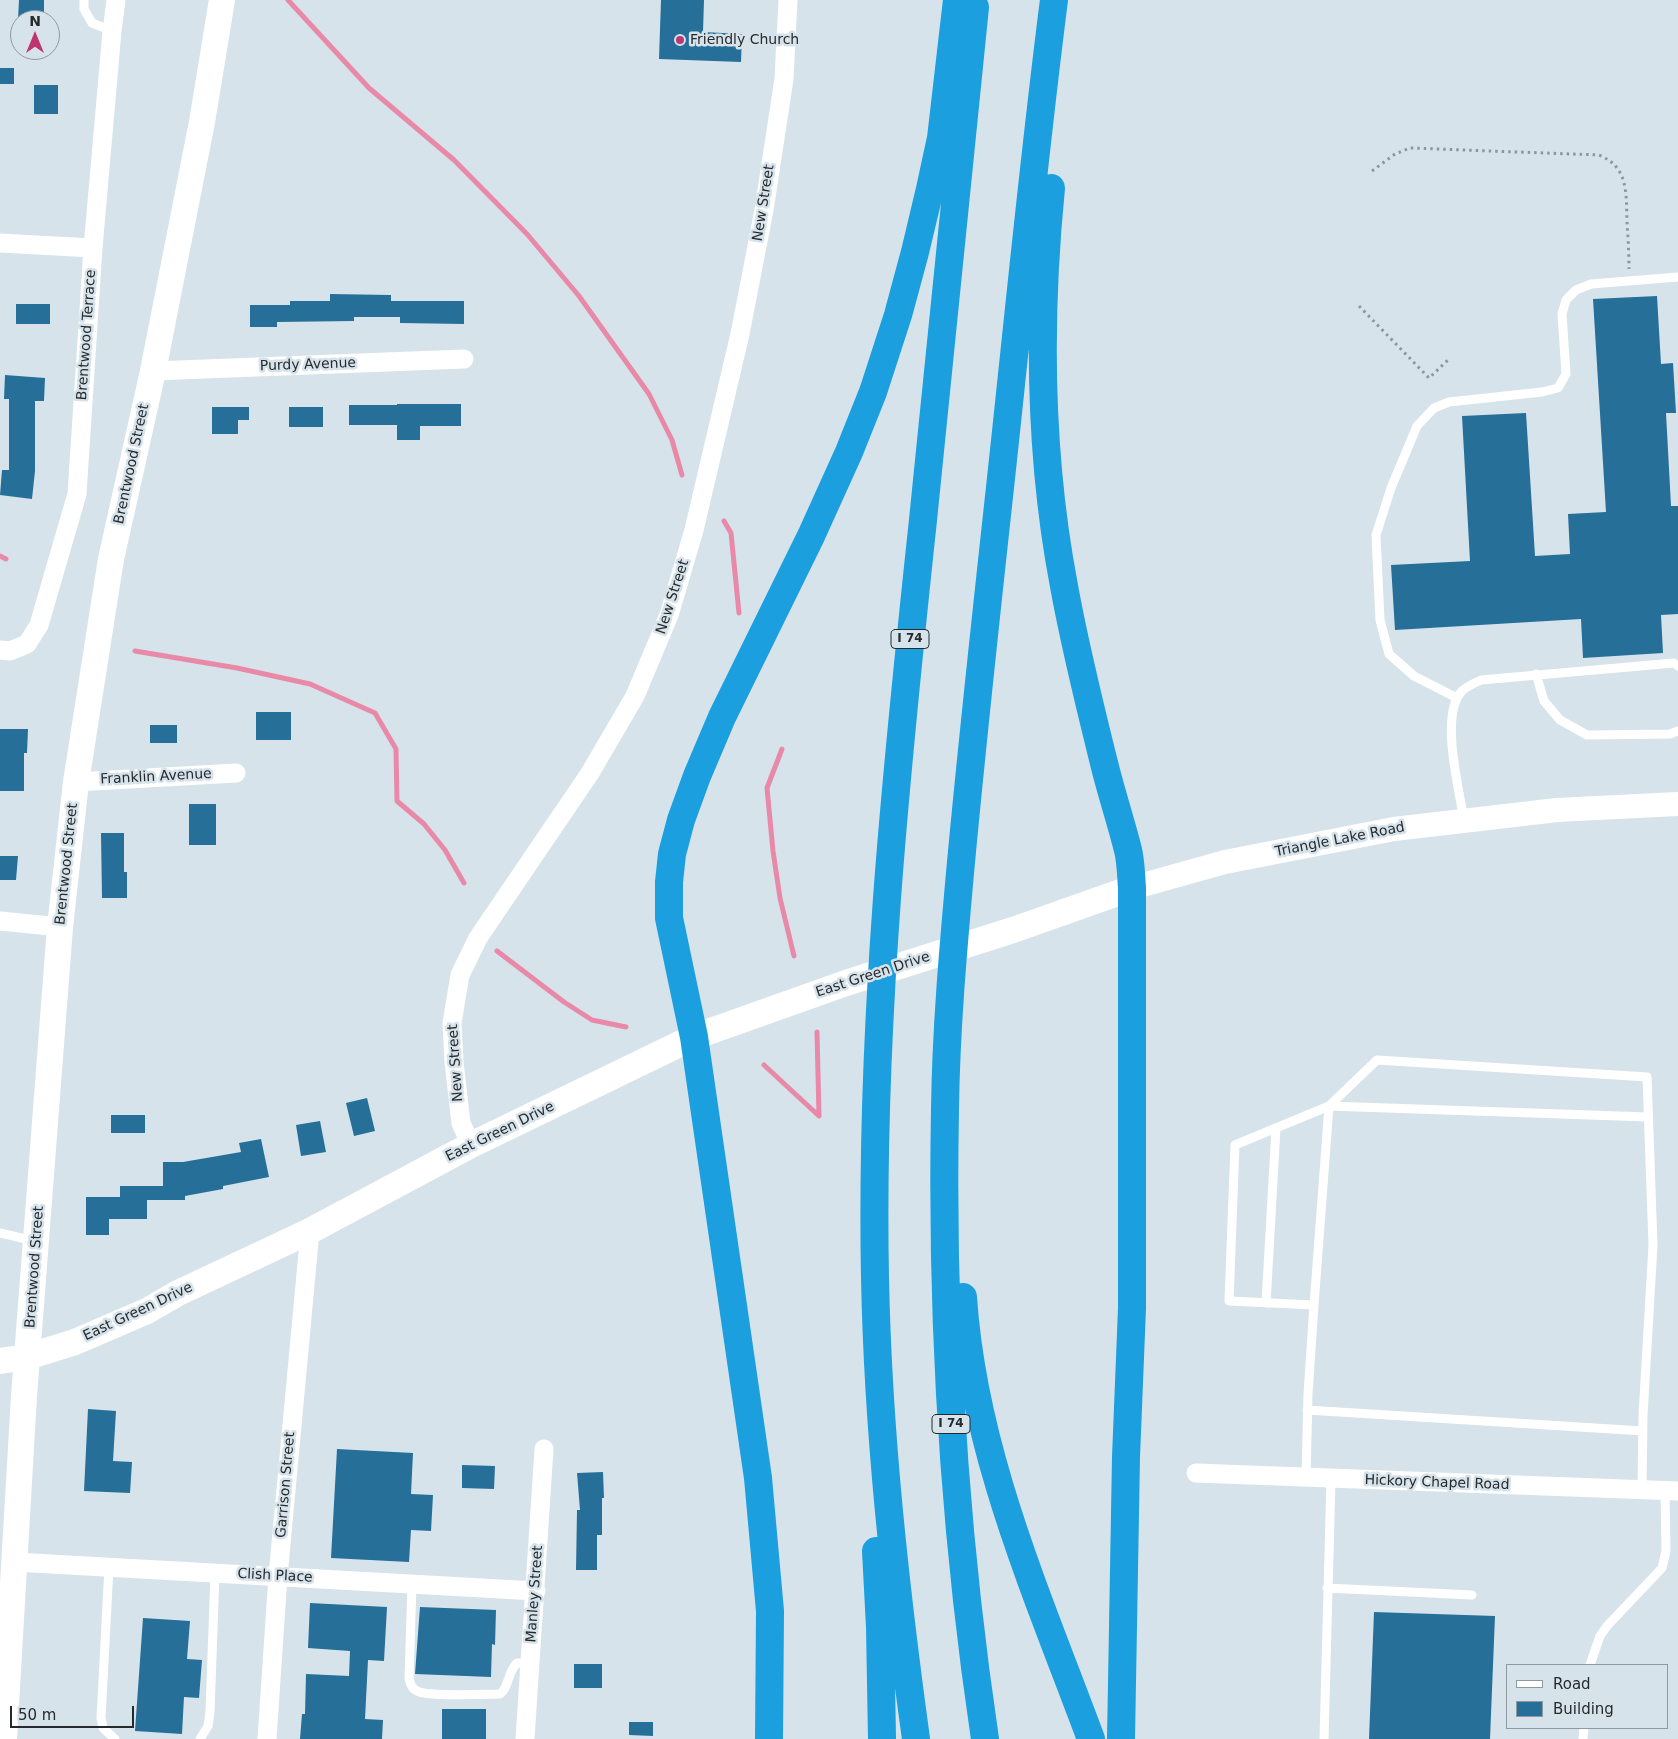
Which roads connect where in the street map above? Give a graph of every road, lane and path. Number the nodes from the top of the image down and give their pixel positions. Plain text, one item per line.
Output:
1 (84, 0) edge
2 (116, 0) edge
3 (222, 0) edge
4 (788, 0) edge
5 (957, 0) edge
6 (976, 0) edge
7 (1054, 0) edge
8 (1050, 28) junction
9 (112, 31) junction
10 (1372, 171) dead end
11 (0, 242) edge
12 (93, 248) junction
13 (1678, 277) edge
14 (1630, 281) junction
15 (1359, 306) dead end
16 (1450, 358) dead end
17 (464, 359) dead end
18 (153, 371) junction
19 (5, 651) edge
20 (1678, 666) edge
21 (1536, 674) junction
22 (1457, 698) junction
23 (1678, 731) edge
24 (236, 773) dead end
25 (76, 782) junction
26 (1678, 804) edge
27 (1464, 821) junction
28 (1132, 888) junction
29 (0, 921) edge
30 (60, 927) junction
31 (1013, 930) joint
32 (694, 1037) junction
33 (1329, 1106) junction
34 (944, 1107) junction
35 (1648, 1117) junction
36 (1276, 1128) junction
37 (471, 1145) junction
38 (310, 1231) junction
39 (0, 1234) edge
40 (37, 1242) junction
41 (875, 1280) junction
42 (1266, 1303) junction
43 (1314, 1305) junction
44 (27, 1357) junction
45 (0, 1362) edge
46 (1308, 1410) junction
47 (1643, 1431) junction
48 (544, 1449) dead end
49 (1196, 1474) dead end
50 (1306, 1478) junction
51 (1331, 1479) junction
52 (1642, 1490) junction
53 (1672, 1491) edge
54 (15, 1562) junction
55 (109, 1567) junction
56 (215, 1573) junction
57 (278, 1576) junction
58 (412, 1584) junction
59 (1327, 1588) junction
60 (536, 1591) junction
61 (1472, 1595) dead end
62 (531, 1663) junction
63 (1590, 1664) edge
64 (1121, 1734) edge
65 (3, 1736) edge
66 (115, 1739) edge
67 (200, 1739) edge
68 (267, 1739) edge
69 (525, 1739) edge
70 (769, 1739) edge
71 (882, 1739) edge
72 (916, 1739) edge
73 (985, 1739) edge
74 (1090, 1739) edge
75 (1324, 1739) edge

1 - 9 lane
2 - 9 street, Brentwood Terrace
3 - 18 main road, Brentwood Street
4 - 37 street, New Street
5 - 32 highway
6 - 41 highway, I 74
7 - 8 highway, I 74
8 - 28 highway
8 - 34 highway, I 74
9 - 12 street, Brentwood Terrace
10 - 14 path
11 - 12 street
12 - 19 street, Brentwood Terrace
13 - 14 lane
14 - 22 lane
15 - 16 path
17 - 18 street, Purdy Avenue
18 - 25 main road, Brentwood Street
20 - 21 lane
21 - 22 lane
21 - 23 lane
22 - 27 lane
24 - 25 street, Franklin Avenue
25 - 30 main road, Brentwood Street
26 - 27 street, Triangle Lake Road
27 - 28 street, Triangle Lake Road
28 - 31 main road, Triangle Lake Road
28 - 64 highway
29 - 30 street
30 - 40 main road, Brentwood Street
31 - 32 main road, East Green Drive
32 - 37 main road, East Green Drive
32 - 70 highway
33 - 35 lane
33 - 35 lane
33 - 36 lane
33 - 43 lane
34 - 73 highway, I 74
34 - 74 highway
35 - 47 lane
36 - 42 lane
36 - 42 lane
37 - 38 main road, East Green Drive
38 - 44 main road, East Green Drive
38 - 57 street, Garrison Street
39 - 40 lane
40 - 44 main road, Brentwood Street
41 - 71 highway
41 - 72 highway, I 74
42 - 43 lane
43 - 46 lane
44 - 45 main road, East Green Drive
44 - 54 main road, Brentwood Street
46 - 47 lane
46 - 50 lane
47 - 52 lane
48 - 60 street, Manley Street
49 - 50 street, Hickory Chapel Road
50 - 51 street, Hickory Chapel Road
51 - 52 street, Hickory Chapel Road
51 - 59 lane
52 - 53 street, Hickory Chapel Road
53 - 63 lane
54 - 55 street, Clish Place
54 - 65 main road, Brentwood Street
55 - 56 street, Clish Place
55 - 66 lane
56 - 57 street, Clish Place
56 - 67 lane
57 - 58 street, Clish Place
57 - 68 street, Garrison Street
58 - 60 street, Clish Place
58 - 62 lane
59 - 61 lane
59 - 75 lane
60 - 62 street, Manley Street
62 - 69 street, Manley Street

